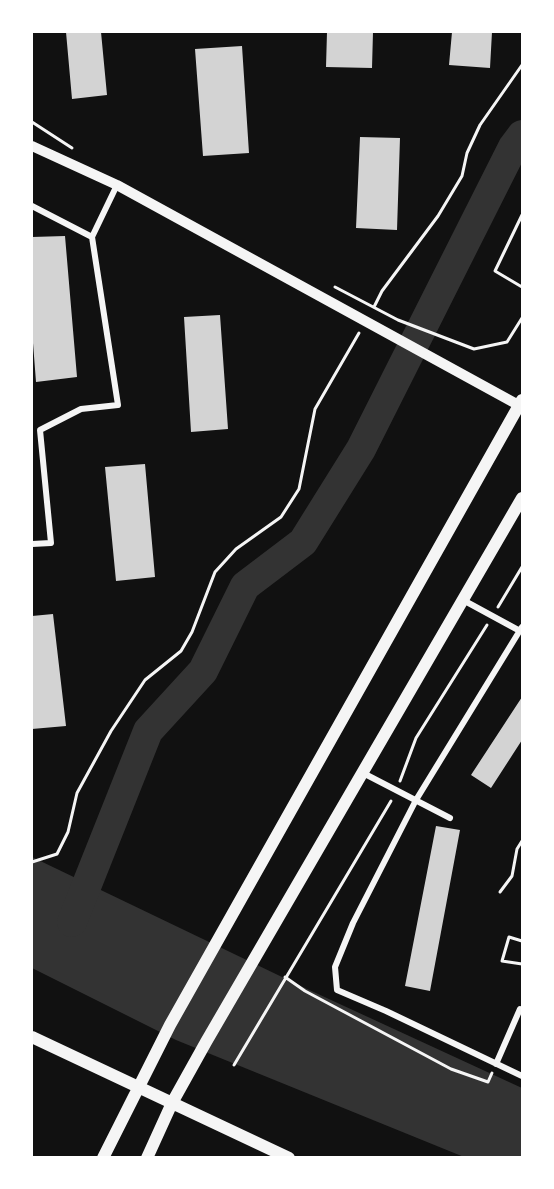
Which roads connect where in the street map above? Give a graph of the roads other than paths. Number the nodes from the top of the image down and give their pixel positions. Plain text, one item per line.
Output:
1 (32, 146) edge
2 (117, 186) junction
3 (32, 206) edge
4 (92, 237) junction
5 (522, 404) edge
6 (32, 426) edge
7 (40, 430) junction
8 (522, 498) edge
9 (32, 544) edge
10 (463, 600) junction
11 (522, 628) edge
12 (363, 772) junction
13 (416, 800) junction
14 (450, 818) dead end
15 (520, 1009) dead end
16 (32, 1037) edge
17 (496, 1064) junction
18 (522, 1076) edge
19 (138, 1085) junction
20 (172, 1103) junction
21 (103, 1158) edge
22 (147, 1158) edge
23 (289, 1158) edge

1 - 2 street
2 - 4 street
2 - 5 street
3 - 4 street
4 - 7 street
5 - 19 main road
6 - 7 street
7 - 9 street
8 - 10 main road
10 - 11 street
10 - 12 main road
11 - 13 street
12 - 13 street
12 - 20 main road
13 - 14 street
13 - 17 street
15 - 17 street
16 - 19 main road
17 - 18 street
19 - 20 main road
19 - 21 main road
20 - 22 main road
20 - 23 main road

